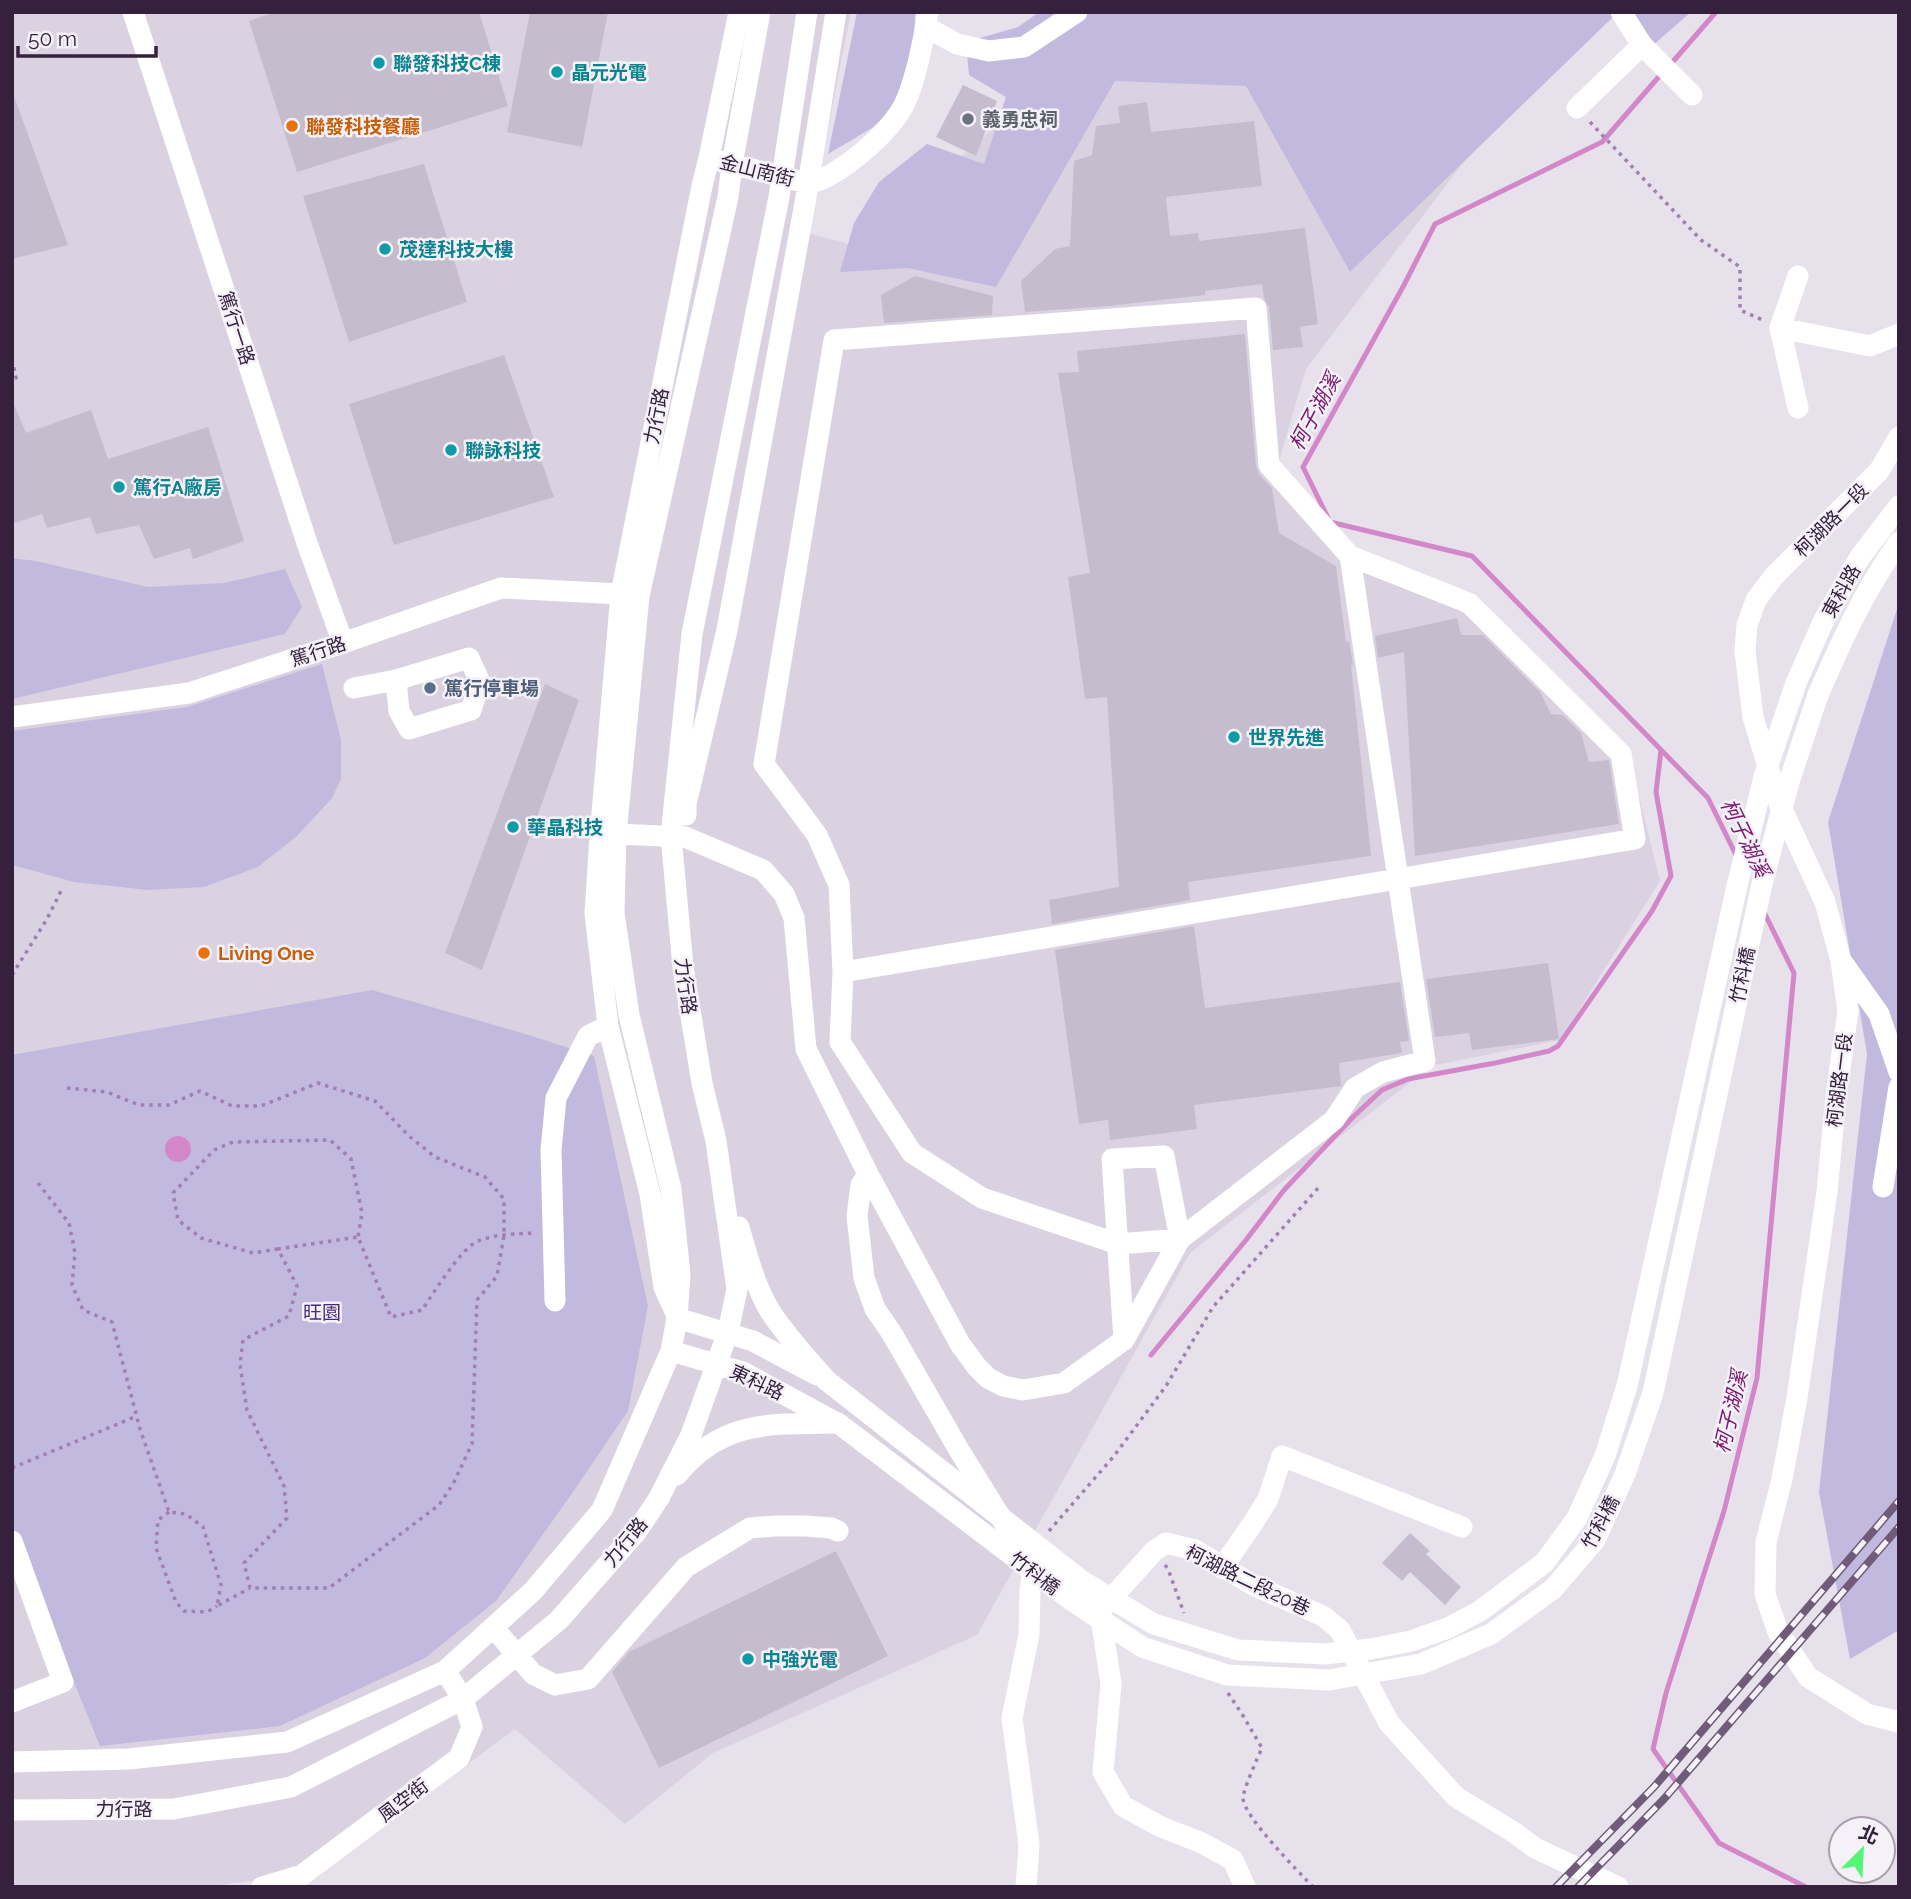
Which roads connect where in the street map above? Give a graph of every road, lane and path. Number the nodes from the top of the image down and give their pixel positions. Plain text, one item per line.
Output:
1 (133, 12) edge
2 (739, 12) edge
3 (760, 12) edge
4 (807, 12) edge
5 (836, 12) edge
6 (1077, 12) edge
7 (1621, 12) edge
8 (925, 17) edge
9 (1642, 46) junction
10 (1692, 95) dead end
11 (1577, 108) joint
12 (709, 159) junction
13 (732, 164) junction
14 (782, 177) junction
15 (807, 183) junction
16 (1798, 276) dead end
17 (1780, 328) junction
18 (1899, 334) edge
19 (12, 359) edge
20 (12, 379) edge
21 (1798, 408) dead end
22 (1899, 437) edge
23 (1899, 506) edge
24 (1899, 542) edge
25 (1350, 556) junction
26 (621, 594) junction
27 (343, 643) junction
28 (396, 680) dead end
29 (1796, 683) joint
30 (354, 688) dead end
31 (1818, 695) joint
32 (12, 717) edge
33 (608, 835) junction
34 (678, 836) junction
35 (1398, 878) junction
36 (61, 891) dead end
37 (1841, 961) junction
38 (843, 972) junction
39 (12, 975) edge
40 (608, 1026) junction
41 (1899, 1072) edge
42 (1899, 1087) edge
43 (67, 1088) dead end
44 (716, 1141) junction
45 (868, 1174) junction
46 (38, 1183) dead end
47 (1319, 1187) dead end
48 (1883, 1187) dead end
49 (553, 1233) junction
50 (503, 1235) junction
51 (358, 1237) junction
52 (1180, 1239) junction
53 (1118, 1244) junction
54 (278, 1249) junction
55 (555, 1301) dead end
56 (677, 1318) junction
57 (727, 1332) junction
58 (1124, 1340) junction
59 (671, 1351) junction
60 (717, 1364) junction
61 (826, 1380) junction
62 (137, 1416) junction
63 (838, 1423) junction
64 (12, 1468) edge
65 (659, 1498) junction
66 (169, 1512) junction
67 (1462, 1527) dead end
68 (838, 1531) dead end
69 (12, 1541) edge
70 (1154, 1551) junction
71 (1032, 1556) junction
72 (1222, 1568) junction
73 (250, 1588) junction
74 (217, 1606) junction
75 (1100, 1611) junction
76 (1187, 1623) dead end
77 (494, 1627) junction
78 (517, 1654) junction
79 (445, 1671) junction
80 (1227, 1692) dead end
81 (463, 1699) junction
82 (12, 1702) edge
83 (1899, 1722) edge
84 (12, 1762) edge
85 (12, 1810) edge
86 (1615, 1886) edge
87 (262, 1887) edge
88 (1026, 1887) edge
89 (1244, 1887) edge
90 (1313, 1887) edge

1 - 27 street, 篤行一路
2 - 12 street, 力行路
3 - 13 street, 力行路
4 - 14 street, 力行路
5 - 15 street, 力行路
6 - 8 street
7 - 9 street
8 - 15 street, 金山南街
9 - 10 street
9 - 11 street
11 - 17 path
12 - 13 street, 金山南街
12 - 26 street, 力行路
13 - 14 street, 金山南街
13 - 33 street, 力行路
14 - 15 street, 金山南街
14 - 34 street, 力行路
15 - 34 street, 力行路
16 - 17 street
17 - 18 street
17 - 21 street
19 - 20 path
22 - 37 street, 柯湖路一段
23 - 29 street, 東科路
24 - 31 street, 東科路
25 - 35 street
25 - 35 street
25 - 38 street
26 - 27 street, 篤行路
26 - 33 street, 力行路
27 - 32 street, 篤行路
28 - 30 street
29 - 61 street, 竹科橋, bridge
31 - 63 street, 竹科橋, bridge
33 - 34 street
33 - 40 street, 力行路
33 - 56 street, 力行路
34 - 44 street, 力行路
34 - 45 street
35 - 38 street
35 - 52 street
36 - 39 path
37 - 41 street
37 - 83 street, 柯湖路一段
38 - 53 street
40 - 49 street
40 - 56 street, 力行路
42 - 48 street
43 - 50 path
44 - 57 street, 力行路
44 - 61 street
45 - 58 street
45 - 71 street
46 - 62 path
47 - 71 path
49 - 50 path
49 - 55 street
50 - 51 path
50 - 73 path
51 - 54 path
51 - 54 path
52 - 53 street
52 - 53 street
52 - 58 street
53 - 58 street
54 - 73 path
56 - 57 street, 東科路
56 - 59 street, 力行路
57 - 60 street, 力行路
57 - 61 street, 東科路
59 - 60 street, 東科路
59 - 77 street, 力行路
60 - 63 street, 東科路
60 - 65 street, 力行路
62 - 64 path
62 - 66 path
63 - 65 street
65 - 78 street, 力行路
66 - 74 path
66 - 74 path
67 - 72 street
68 - 78 street
69 - 82 street
70 - 72 street, 柯湖路二段20巷
70 - 75 street
70 - 76 path
71 - 75 street
71 - 88 street
72 - 86 street, 柯湖路二段20巷
73 - 74 path
75 - 89 street
77 - 78 street
77 - 79 street, 力行路
78 - 81 street, 力行路
79 - 81 street, 風空街
79 - 84 street, 力行路
80 - 90 path
81 - 85 street, 力行路
81 - 87 street, 風空街

